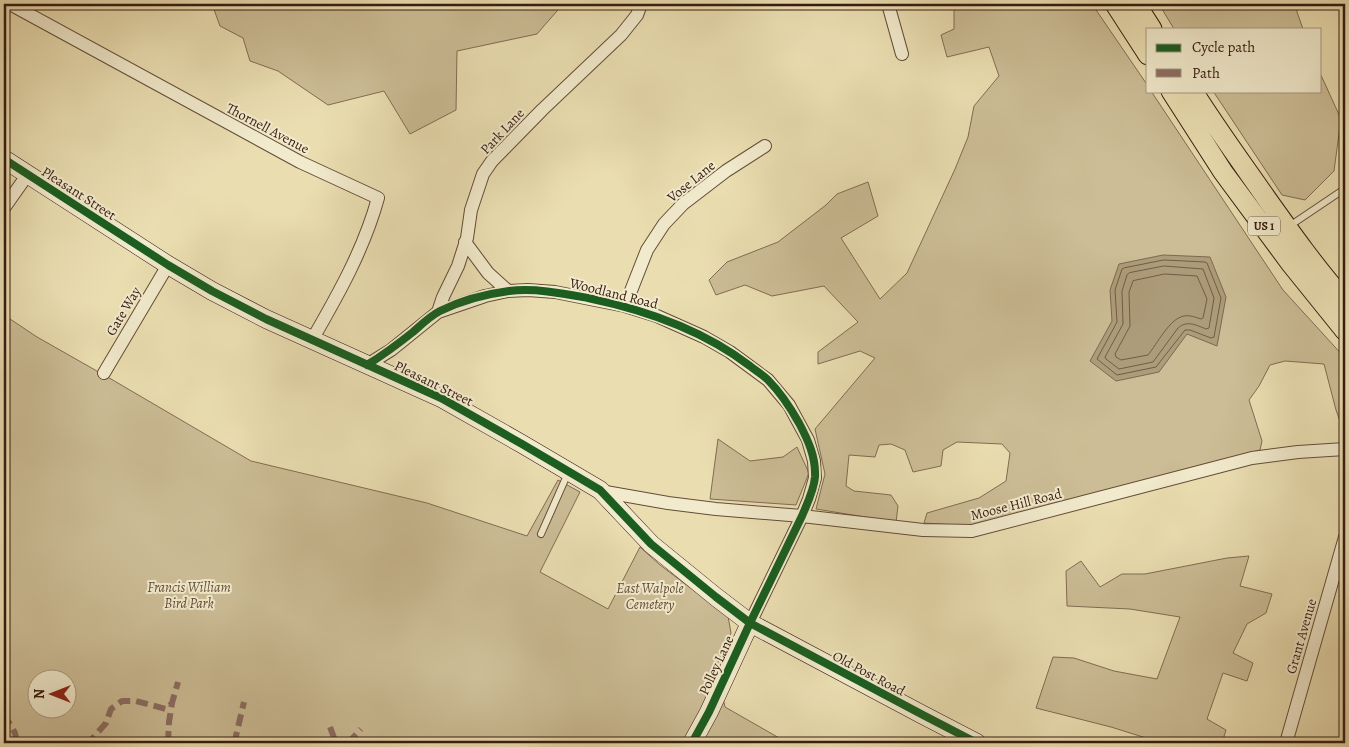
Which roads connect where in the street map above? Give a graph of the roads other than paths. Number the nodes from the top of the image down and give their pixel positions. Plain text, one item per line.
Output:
1 (10, 4) edge
2 (642, 4) edge
3 (888, 4) edge
4 (1115, 4) edge
5 (1136, 4) edge
6 (1151, 28) edge
7 (1146, 52) edge
8 (902, 54) dead end
9 (1172, 92) edge
10 (1194, 92) edge
11 (765, 146) dead end
12 (4, 159) edge
13 (28, 174) junction
14 (1345, 191) edge
15 (4, 208) edge
16 (1287, 228) junction
17 (465, 242) junction
18 (168, 265) junction
19 (508, 291) junction
20 (1345, 301) edge
21 (625, 306) junction
22 (438, 312) junction
23 (1345, 331) edge
24 (312, 340) junction
25 (366, 365) junction
26 (104, 373) dead end
27 (1345, 449) edge
28 (569, 472) junction
29 (600, 490) junction
30 (802, 516) junction
31 (541, 534) dead end
32 (1345, 537) edge
33 (750, 622) junction
34 (692, 743) edge
35 (977, 743) edge
36 (1286, 743) edge

1 - 24 street, Thornell Avenue
2 - 17 street, Park Lane
3 - 8 street
4 - 7 main road
5 - 6 main road
9 - 23 main road, US 1
10 - 16 main road, US 1
11 - 21 street, Vose Lane
12 - 13 street, Pleasant Street
13 - 15 street
13 - 18 street, Pleasant Street
14 - 16 lane
16 - 20 main road, US 1
17 - 19 street
17 - 22 street, Park Lane
18 - 24 street, Pleasant Street
18 - 26 street, Gate Way
19 - 21 street, Woodland Road
19 - 22 street, Woodland Road
21 - 30 street, Woodland Road
22 - 25 street, Woodland Road
24 - 25 street, Pleasant Street
25 - 28 street, Pleasant Street
27 - 30 street, Moose Hill Road
28 - 29 street, Pleasant Street
28 - 31 lane
29 - 30 street, Moose Hill Road
29 - 33 street, Pleasant Street
30 - 33 street, Polley Lane
32 - 36 street, Grant Avenue
33 - 34 street, Polley Lane
33 - 35 street, Old Post Road

